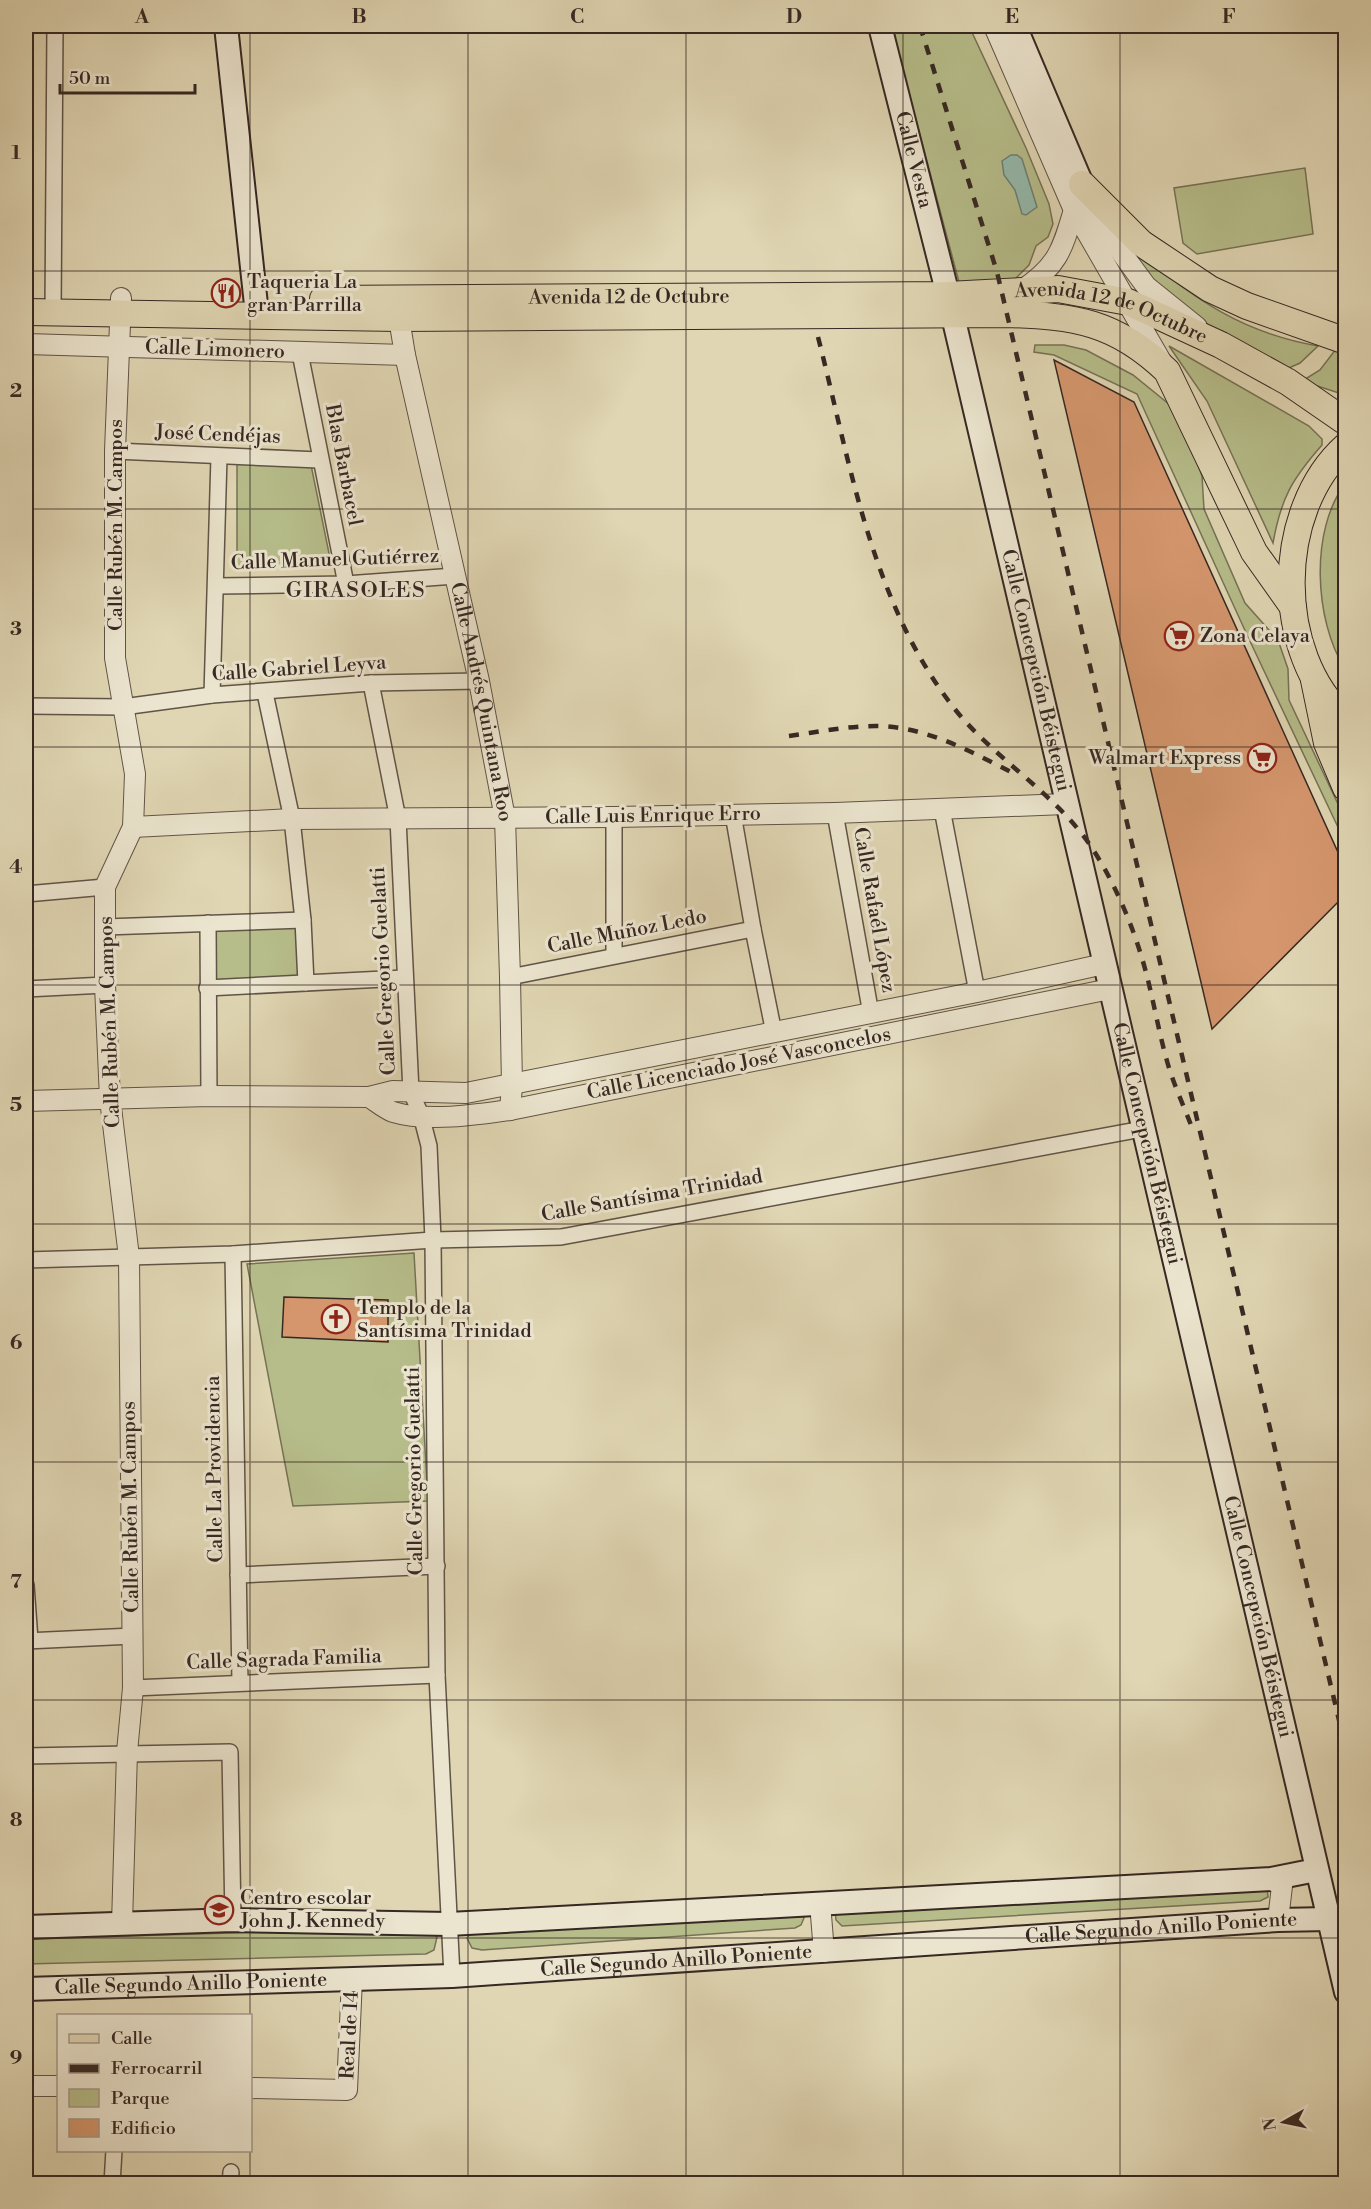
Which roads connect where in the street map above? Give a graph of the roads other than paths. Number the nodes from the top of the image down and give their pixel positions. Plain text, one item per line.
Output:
1 (55, 26) edge
2 (226, 26) edge
3 (880, 26) edge
4 (994, 26) edge
5 (1015, 26) edge
6 (1082, 184) junction
7 (1074, 210) junction
8 (1022, 290) junction
9 (26, 297) edge
10 (1128, 302) junction
11 (53, 305) junction
12 (950, 305) junction
13 (120, 306) junction
14 (256, 307) junction
15 (398, 308) junction
16 (26, 312) edge
17 (986, 315) junction
18 (1346, 341) edge
19 (26, 344) edge
20 (1221, 345) junction
21 (119, 346) junction
22 (961, 351) junction
23 (300, 353) junction
24 (405, 355) junction
25 (1167, 371) junction
26 (1346, 422) edge
27 (1346, 446) edge
28 (116, 451) junction
29 (219, 457) junction
30 (319, 460) junction
31 (455, 576) junction
32 (346, 584) junction
33 (216, 586) junction
34 (1293, 607) junction
35 (1314, 680) junction
36 (479, 681) junction
37 (371, 683) junction
38 (265, 693) junction
39 (212, 695) junction
40 (26, 706) edge
41 (123, 707) junction
42 (1346, 719) edge
43 (1346, 788) edge
44 (1065, 804) junction
45 (942, 809) junction
46 (835, 813) junction
47 (734, 814) junction
48 (614, 817) junction
49 (505, 818) junction
50 (292, 819) junction
51 (398, 819) junction
52 (133, 826) junction
53 (105, 887) junction
54 (26, 894) edge
55 (303, 920) junction
56 (208, 923) junction
57 (105, 927) junction
58 (753, 929) junction
59 (614, 955) junction
60 (1104, 964) junction
61 (510, 977) junction
62 (404, 978) junction
63 (306, 982) junction
64 (105, 985) junction
65 (207, 988) junction
66 (26, 989) edge
67 (1110, 989) junction
68 (977, 992) junction
69 (871, 1014) junction
70 (774, 1033) junction
71 (512, 1086) junction
72 (411, 1092) junction
73 (209, 1096) junction
74 (369, 1097) junction
75 (110, 1100) junction
76 (26, 1101) edge
77 (510, 1110) junction
78 (421, 1115) junction
79 (1142, 1129) junction
80 (433, 1240) junction
81 (233, 1254) junction
82 (129, 1257) junction
83 (26, 1260) edge
84 (437, 1566) junction
85 (238, 1575) junction
86 (26, 1585) edge
87 (133, 1636) junction
88 (28, 1641) edge
89 (437, 1675) junction
90 (240, 1683) junction
91 (133, 1688) junction
92 (127, 1752) junction
93 (26, 1756) edge
94 (1316, 1870) junction
95 (1271, 1879) junction
96 (820, 1904) junction
97 (1328, 1919) junction
98 (233, 1920) junction
99 (1278, 1920) junction
100 (122, 1924) junction
101 (449, 1924) junction
102 (26, 1927) edge
103 (824, 1952) junction
104 (452, 1976) junction
105 (352, 1979) junction
106 (26, 1989) edge
107 (1346, 1992) edge
108 (26, 2086) edge
109 (57, 2086) edge
110 (252, 2088) edge
111 (114, 2152) edge
112 (112, 2184) edge

1 - 11 street
2 - 14 main road
3 - 12 main road, Calle Vesta
4 - 7 street
5 - 6 main road
6 - 18 main road
6 - 20 street
7 - 8 street
7 - 10 street
8 - 10 main road, Avenida 12 de Octubre
8 - 12 main road, Avenida 12 de Octubre
9 - 11 main road, Avenida 12 de Octubre
10 - 20 main road, Avenida 12 de Octubre
10 - 25 street
11 - 13 main road, Avenida 12 de Octubre
11 - 16 main road, Avenida 12 de Octubre
12 - 15 main road, Avenida 12 de Octubre
12 - 17 main road, Avenida 12 de Octubre
12 - 22 main road, Calle Concepción Béistegui
13 - 14 main road, Avenida 12 de Octubre
13 - 21 street, Calle Rubén M. Campos
14 - 15 main road, Avenida 12 de Octubre
15 - 24 street, Calle Andrés Quintana Roo
17 - 22 street
17 - 25 main road, Avenida 12 de Octubre
19 - 21 street, Calle Limonero
20 - 26 main road, Avenida 12 de Octubre
21 - 23 street, Calle Limonero
21 - 28 street, Calle Rubén M. Campos
22 - 44 main road, Calle Concepción Béistegui
23 - 24 street, Calle Limonero
23 - 30 street, Blas Barbacel
24 - 31 street, Calle Andrés Quintana Roo
25 - 34 main road
27 - 34 main road
28 - 29 street, José Cendéjas
28 - 41 street, Calle Rubén M. Campos
29 - 30 street, José Cendéjas
29 - 33 street
30 - 32 street, Blas Barbacel
31 - 32 street, Calle Manuel Gutiérrez
31 - 36 street, Calle Andrés Quintana Roo
32 - 33 street, Calle Manuel Gutiérrez
33 - 39 street
34 - 35 main road
35 - 42 main road
35 - 43 main road
36 - 37 street, Calle Gabriel Leyva
36 - 49 street, Calle Andrés Quintana Roo
37 - 38 street, Calle Gabriel Leyva
37 - 51 street, Calle Gregorio Guelatti
38 - 39 street, Calle Gabriel Leyva
38 - 50 street
39 - 41 street, Calle Gabriel Leyva
40 - 41 street, Calle Gabriel Leyva
41 - 52 street, Calle Rubén M. Campos
44 - 45 street, Calle Luis Enrique Erro
44 - 60 main road, Calle Concepción Béistegui
45 - 46 street, Calle Luis Enrique Erro
45 - 68 street
46 - 47 street, Calle Luis Enrique Erro
46 - 69 street, Calle Rafaél López
47 - 48 street, Calle Luis Enrique Erro
47 - 58 street
48 - 49 street, Calle Luis Enrique Erro
48 - 59 street
49 - 51 street, Calle Luis Enrique Erro
49 - 61 street, Calle Andrés Quintana Roo
50 - 51 street, Calle Luis Enrique Erro
50 - 52 street, Calle Luis Enrique Erro
50 - 55 street
51 - 62 street, Calle Gregorio Guelatti
52 - 53 street, Calle Rubén M. Campos
53 - 54 street
53 - 57 street, Calle Rubén M. Campos
55 - 56 street
55 - 63 street
56 - 57 street
56 - 65 street
57 - 64 street, Calle Rubén M. Campos
58 - 59 street, Calle Muñoz Ledo
58 - 70 street
59 - 61 street, Calle Muñoz Ledo
60 - 67 main road, Calle Concepción Béistegui
60 - 68 street, Calle Licenciado José Vasconcelos
61 - 71 street, Calle Andrés Quintana Roo
62 - 63 street
62 - 72 street, Calle Gregorio Guelatti
63 - 65 street
64 - 66 street
64 - 75 street, Calle Rubén M. Campos
65 - 73 street
67 - 77 street, Calle Licenciado José Vasconcelos
67 - 79 main road, Calle Concepción Béistegui
68 - 69 street, Calle Licenciado José Vasconcelos
69 - 70 street, Calle Licenciado José Vasconcelos
70 - 71 street, Calle Licenciado José Vasconcelos
71 - 72 street, Calle Licenciado José Vasconcelos
71 - 77 street, Calle Andrés Quintana Roo
72 - 74 street, Calle Licenciado José Vasconcelos
72 - 78 street, Calle Gregorio Guelatti
73 - 74 street, Calle Licenciado José Vasconcelos
73 - 75 street, Calle Licenciado José Vasconcelos
74 - 78 street, Calle Licenciado José Vasconcelos
75 - 76 street, Calle Licenciado José Vasconcelos
75 - 82 street, Calle Rubén M. Campos
77 - 78 street, Calle Licenciado José Vasconcelos
78 - 80 street, Calle Gregorio Guelatti
79 - 80 street, Calle Santísima Trinidad
79 - 94 main road, Calle Concepción Béistegui
80 - 81 street, Calle Santísima Trinidad
80 - 84 street, Calle Gregorio Guelatti
81 - 82 street, Calle Santísima Trinidad
81 - 85 street, Calle La Providencia
82 - 83 street, Calle Santísima Trinidad
82 - 87 street, Calle Rubén M. Campos
84 - 85 street
84 - 89 street, Calle Gregorio Guelatti
85 - 90 street, Calle La Providencia
86 - 88 street
87 - 88 street
87 - 91 street, Calle Rubén M. Campos
89 - 90 street, Calle Sagrada Familia
89 - 101 street, Calle Gregorio Guelatti
90 - 91 street, Calle Sagrada Familia
91 - 92 street, Calle Rubén M. Campos
92 - 93 street
92 - 98 street
92 - 100 street, Calle Rubén M. Campos
94 - 95 main road
94 - 97 main road, Calle Concepción Béistegui
95 - 96 main road
95 - 99 street
96 - 101 main road
96 - 103 street
97 - 99 main road, Calle Segundo Anillo Poniente
97 - 107 main road, Calle Concepción Béistegui
98 - 100 main road
98 - 101 main road
99 - 103 main road, Calle Segundo Anillo Poniente
100 - 102 main road
101 - 104 street, Calle Gregorio Guelatti
103 - 104 main road, Calle Segundo Anillo Poniente
104 - 105 main road, Calle Segundo Anillo Poniente
105 - 106 main road, Calle Segundo Anillo Poniente
105 - 110 street, Real de 14
108 - 109 street
111 - 112 street

